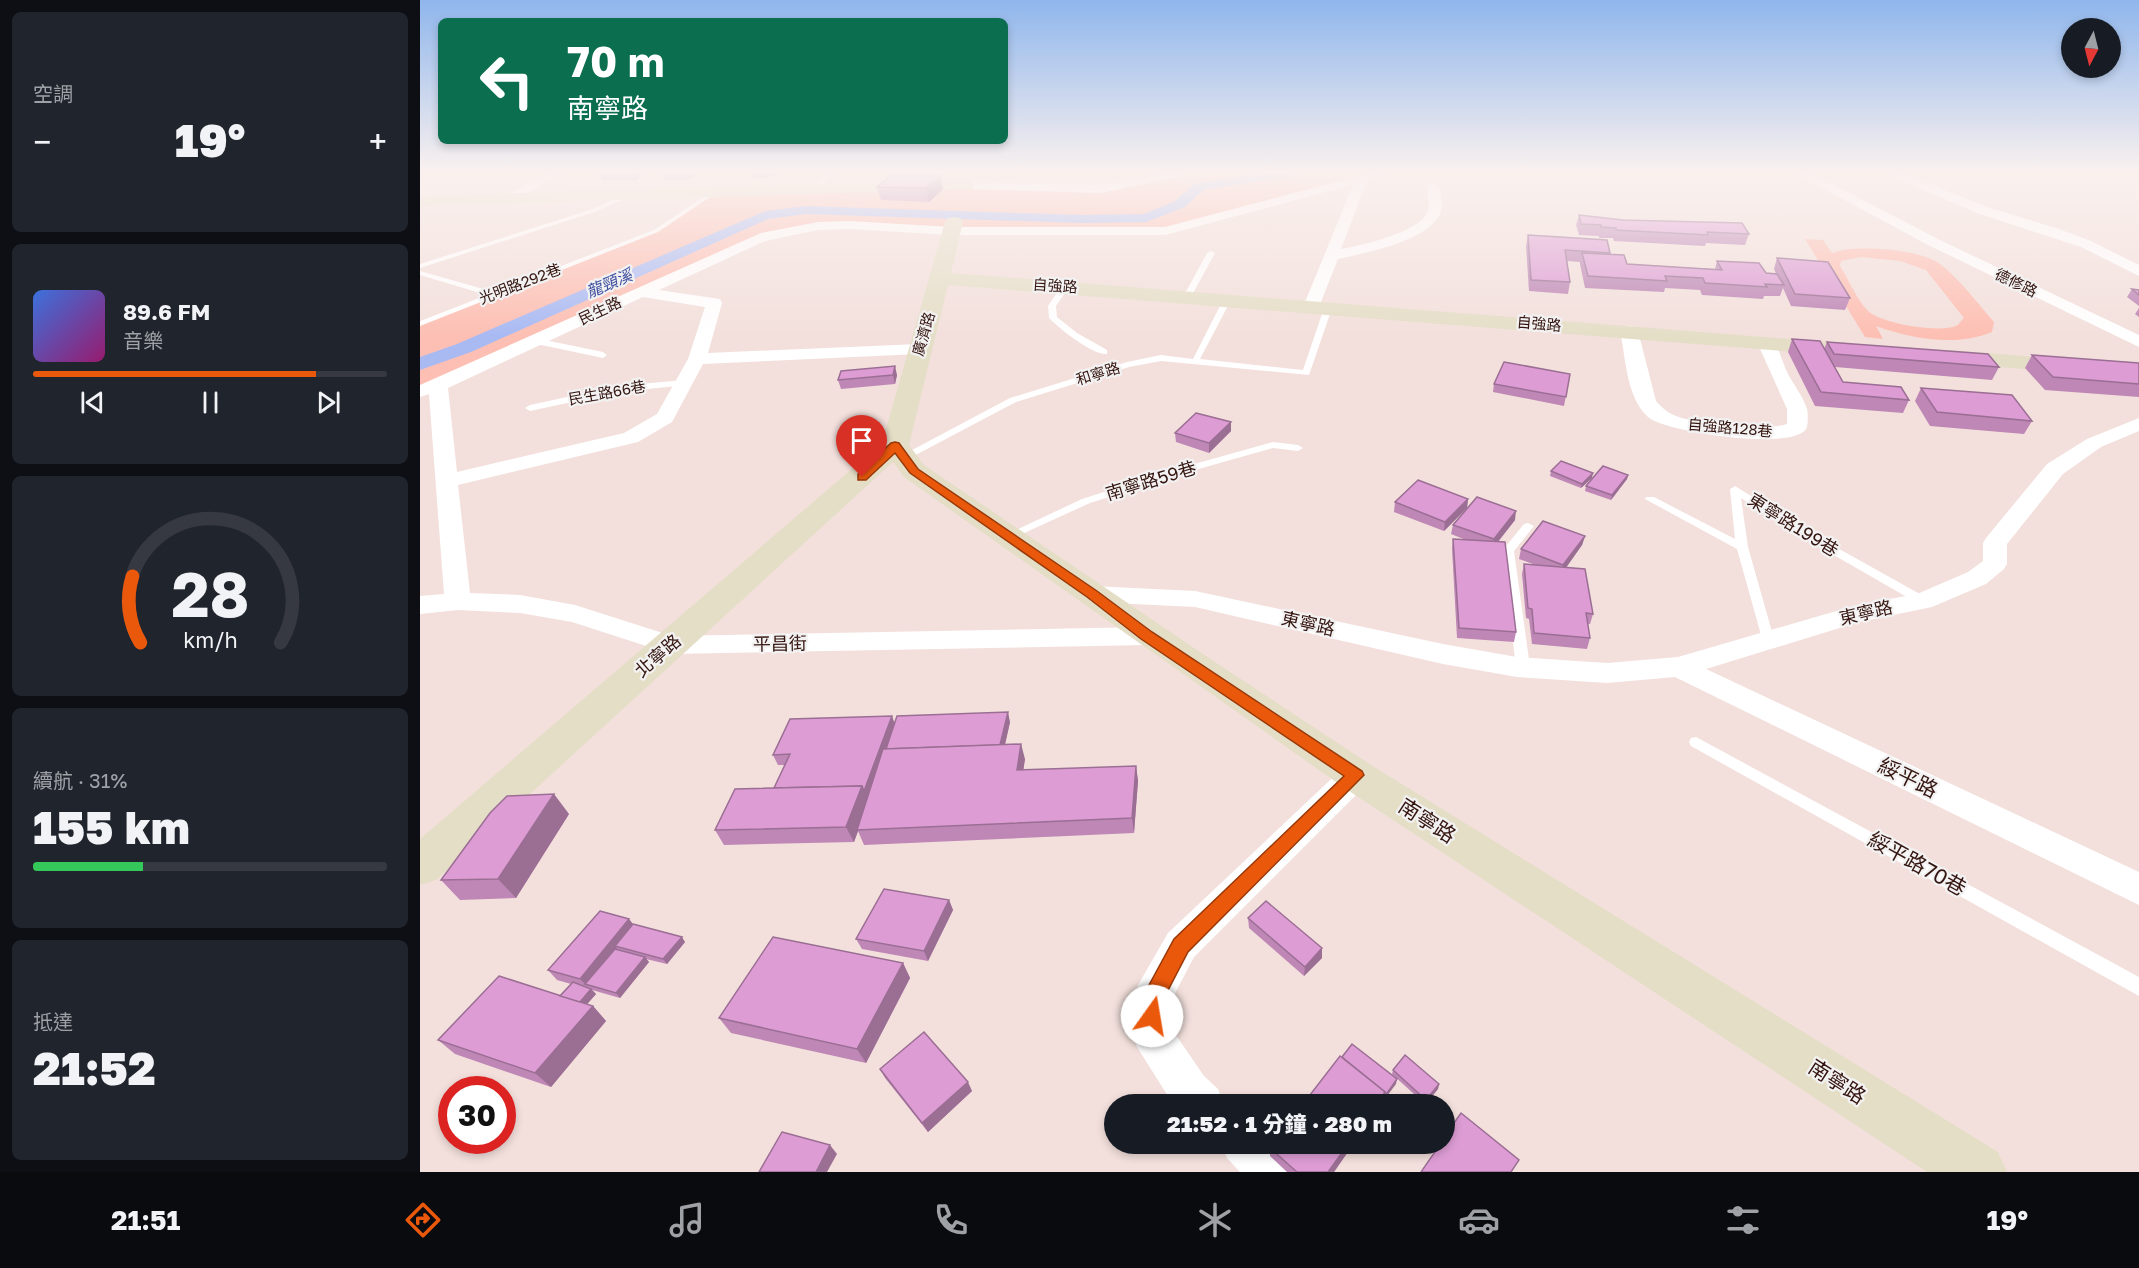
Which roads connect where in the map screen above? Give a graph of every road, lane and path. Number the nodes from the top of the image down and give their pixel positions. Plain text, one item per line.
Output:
1 (953, 226) edge
2 (543, 227) edge
3 (662, 227) edge
4 (813, 227) edge
5 (982, 227) edge
6 (1181, 227) edge
7 (1343, 227) edge
8 (1420, 227) edge
9 (1904, 227) edge
10 (2034, 227) edge
11 (1212, 253) dead end
12 (1331, 256) junction
13 (420, 266) edge
14 (2139, 271) edge
15 (420, 273) edge
16 (940, 278) junction
17 (1065, 286) junction
18 (640, 292) junction
19 (493, 294) junction
20 (1187, 297) junction
21 (1227, 300) junction
22 (1319, 308) junction
23 (420, 324) edge
24 (1629, 332) junction
25 (535, 341) junction
26 (1766, 342) junction
27 (2139, 342) edge
28 (919, 349) junction
29 (1104, 352) dead end
30 (1894, 352) edge
31 (603, 355) dead end
32 (1929, 355) edge
33 (1197, 358) dead end
34 (698, 359) junction
35 (2139, 372) edge
36 (684, 383) junction
37 (429, 388) edge
38 (530, 408) dead end
39 (2139, 424) edge
40 (1298, 448) dead end
41 (899, 451) junction
42 (446, 481) junction
43 (1650, 499) dead end
44 (1528, 526) dead end
45 (1009, 536) junction
46 (1742, 547) junction
47 (1092, 594) junction
48 (458, 601) junction
49 (1923, 601) junction
50 (420, 605) edge
51 (1146, 636) junction
52 (1768, 639) junction
53 (671, 645) junction
54 (1523, 667) junction
55 (1678, 667) junction
56 (1696, 742) dead end
57 (1356, 775) junction
58 (420, 866) edge
59 (2139, 889) edge
60 (2139, 987) edge
61 (1192, 1094) edge
62 (1253, 1154) edge
63 (1271, 1172) edge
64 (1978, 1172) edge

1 - 16 street, 廣濟路
2 - 13 lane
3 - 19 lane, 光明路292巷
4 - 18 street
5 - 6 street
7 - 12 street
8 - 12 street
9 - 27 street, 德修路
10 - 14 street
11 - 20 lane
12 - 22 street
15 - 19 lane
16 - 17 street, 自強路
16 - 28 street, 廣濟路
17 - 20 street, 自強路
17 - 29 lane
18 - 25 street, 民生路
18 - 34 street, 民生路
19 - 23 lane, 光明路292巷
20 - 21 street, 自強路
21 - 22 street, 自強路
21 - 33 lane
22 - 24 street, 自強路
22 - 41 lane, 和寧路
24 - 26 street, 自強路
24 - 26 street, 自強路128巷
25 - 31 lane
25 - 37 street, 民生路
26 - 30 street, 自強路
28 - 34 street
28 - 41 street, 廣濟路
32 - 35 street
34 - 36 street, 民生路
36 - 38 lane, 民生路66巷
36 - 42 street, 民生路
37 - 42 street, 民生路
39 - 49 street, 東寧路
40 - 45 lane, 南寧路59巷
41 - 45 street, 南寧路
41 - 53 street, 北寧路
42 - 48 street, 民生路
43 - 46 lane
44 - 54 lane
45 - 47 street, 南寧路
46 - 49 lane, 東寧路199巷
46 - 52 lane, 東寧路199巷
47 - 51 street, 南寧路
47 - 54 street, 東寧路
48 - 50 street, 平昌街
48 - 53 street, 平昌街
49 - 52 street, 東寧路
51 - 53 street, 平昌街
51 - 57 street, 南寧路
52 - 55 street, 東寧路
53 - 58 street, 北寧路
54 - 55 street, 東寧路
55 - 59 street, 綏平路
56 - 60 lane, 綏平路70巷
57 - 61 street
57 - 64 street, 南寧路
62 - 63 street

